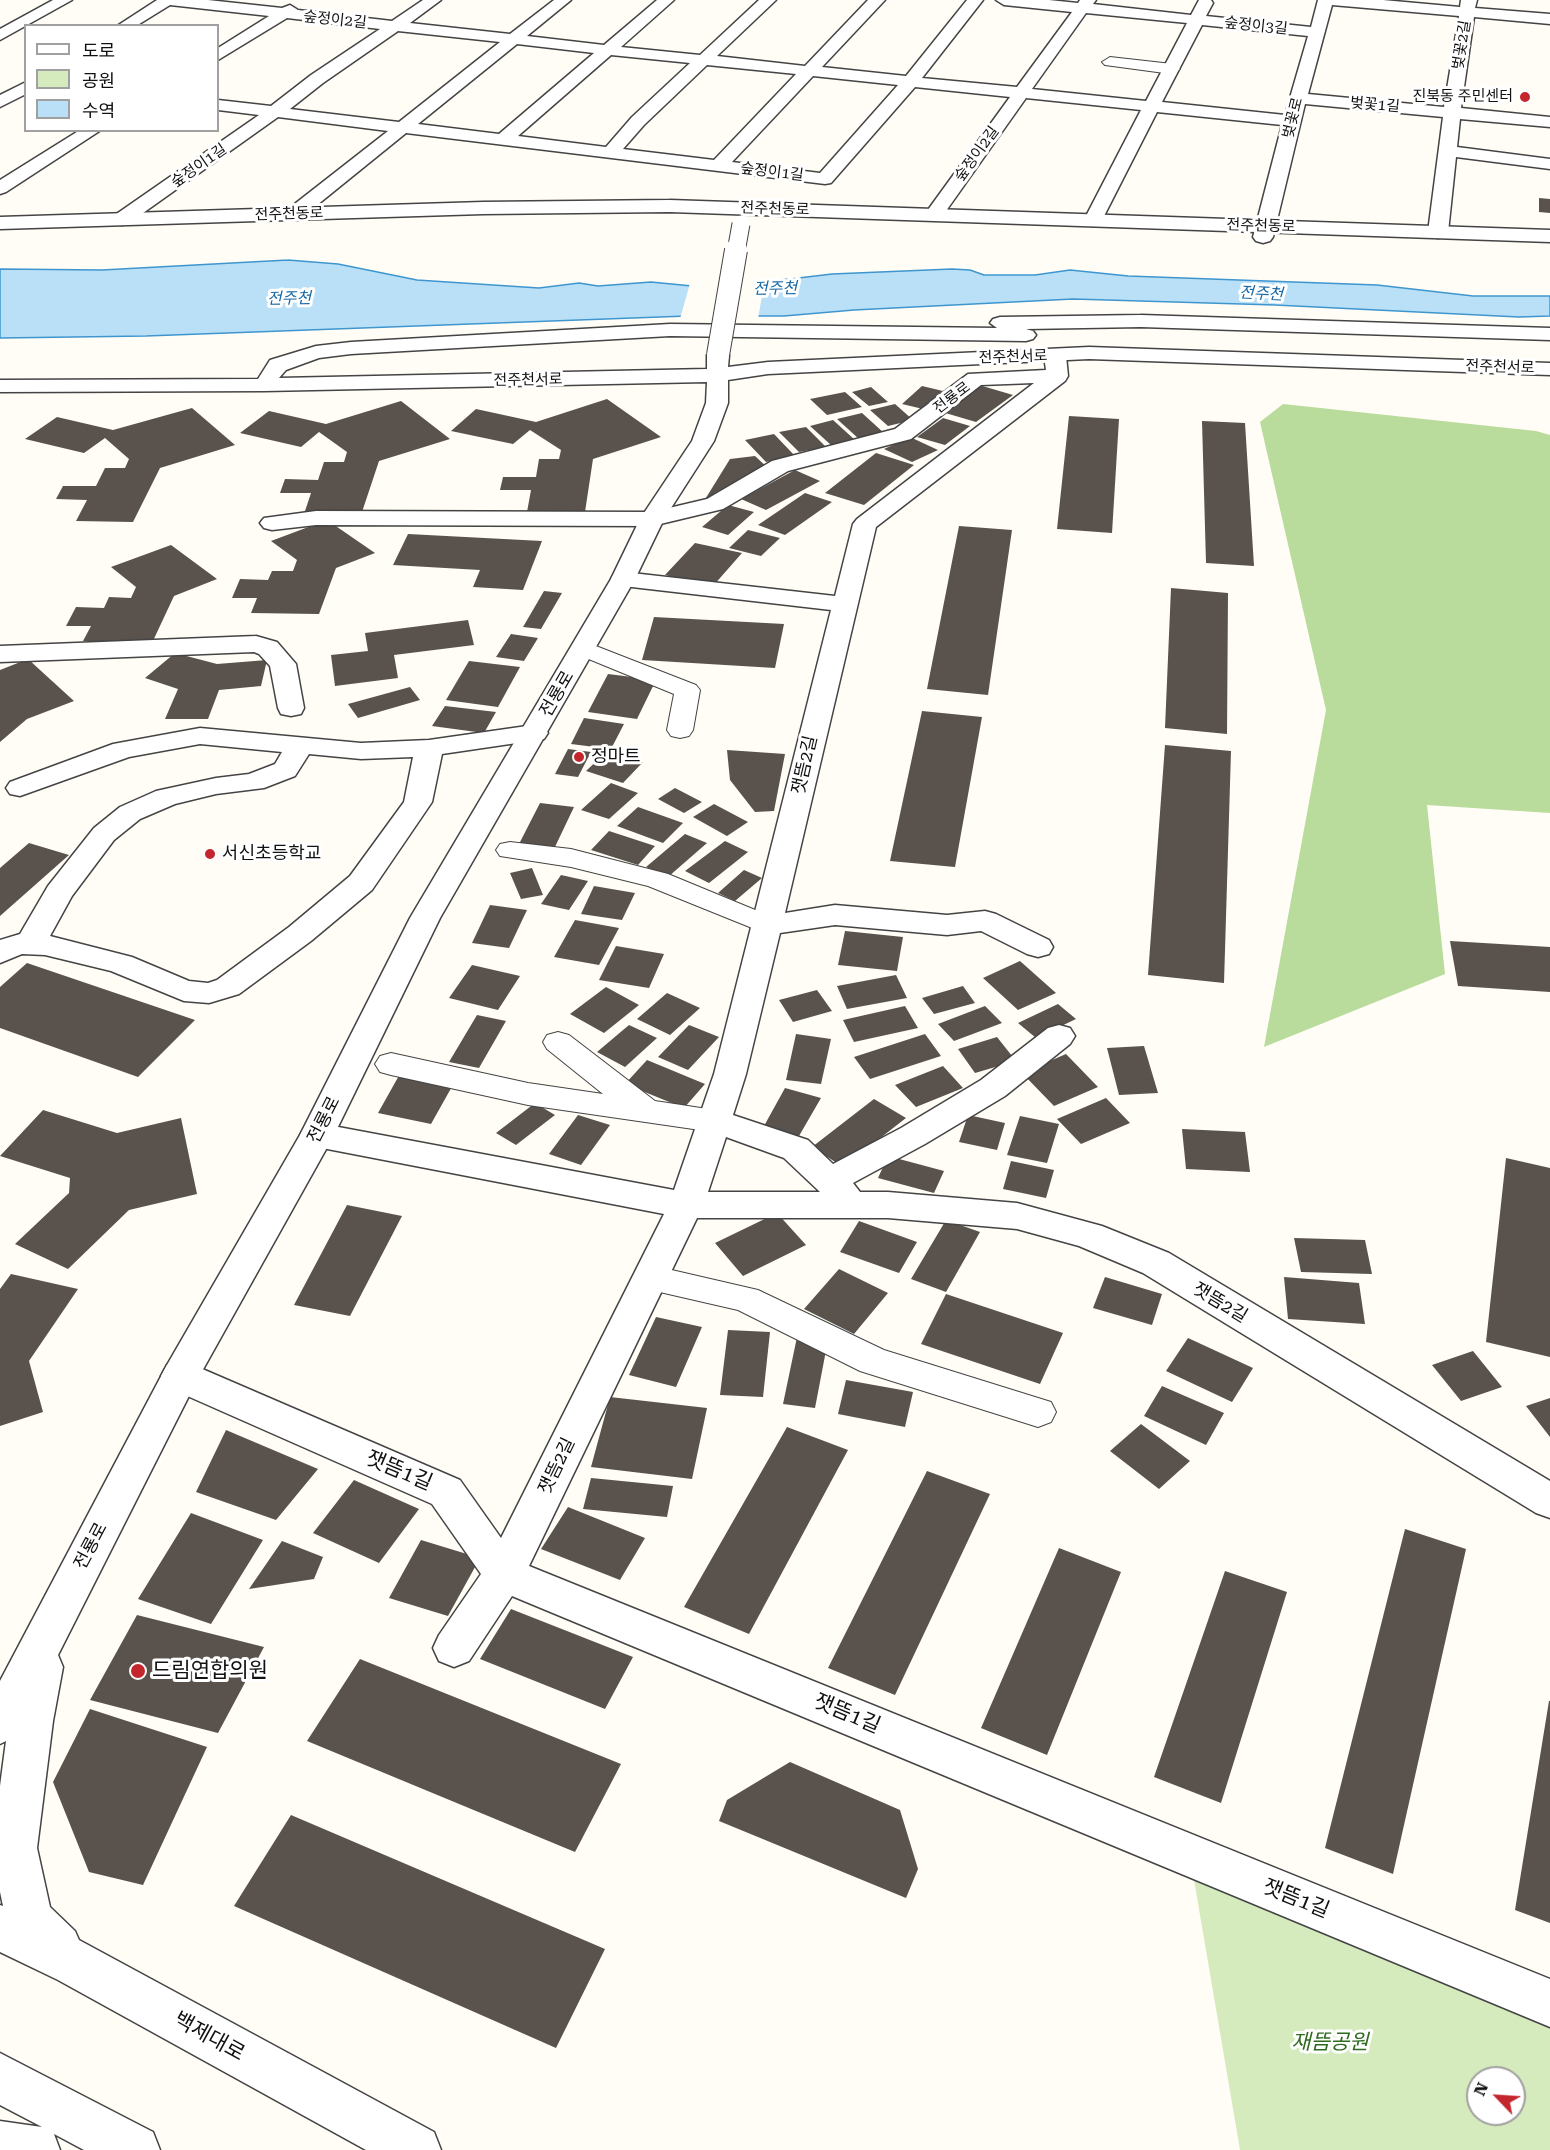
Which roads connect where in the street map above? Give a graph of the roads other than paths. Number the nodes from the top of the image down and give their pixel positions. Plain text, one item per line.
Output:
1 (63, 0) edge
2 (168, 0) edge
3 (305, 0) edge
4 (433, 0) edge
5 (563, 0) edge
6 (666, 0) edge
7 (877, 0) edge
8 (975, 0) edge
9 (1004, 0) edge
10 (1206, 0) edge
11 (1327, 0) edge
12 (1086, 4) edge
13 (762, 5) edge
14 (1468, 6) edge
15 (282, 14) junction
16 (1550, 19) edge
17 (1196, 20) junction
18 (127, 24) edge
19 (394, 26) junction
20 (1316, 32) junction
21 (0, 35) edge
22 (512, 39) junction
23 (608, 50) junction
24 (219, 54) edge
25 (704, 60) junction
26 (1110, 62) dead end
27 (1172, 69) junction
28 (810, 71) junction
29 (317, 79) joint
30 (910, 82) junction
31 (24, 88) edge
32 (1021, 94) junction
33 (1298, 98) junction
34 (0, 102) edge
35 (219, 105) edge
36 (1153, 106) junction
37 (275, 112) junction
38 (1452, 113) junction
39 (1292, 121) junction
40 (1550, 122) edge
41 (404, 127) junction
42 (90, 132) edge
43 (504, 139) junction
44 (611, 152) junction
45 (1448, 152) junction
46 (1550, 164) edge
47 (719, 165) junction
48 (0, 188) edge
49 (294, 214) junction
50 (934, 214) junction
51 (742, 217) junction
52 (122, 219) junction
53 (1093, 220) junction
54 (0, 223) edge
55 (0, 231) edge
56 (1264, 232) junction
57 (1438, 232) junction
58 (1550, 236) edge
59 (1550, 246) edge
60 (857, 333) junction
61 (1550, 334) edge
62 (1133, 355) junction
63 (718, 365) junction
64 (1056, 366) junction
65 (1550, 369) edge
66 (264, 385) junction
67 (0, 386) edge
68 (652, 519) junction
69 (272, 523) dead end
70 (623, 579) junction
71 (843, 604) junction
72 (583, 648) junction
73 (0, 654) edge
74 (291, 708) dead end
75 (680, 730) dead end
76 (534, 733) junction
77 (300, 746) junction
78 (429, 748) junction
79 (20, 788) dead end
80 (510, 850) dead end
81 (767, 925) junction
82 (30, 944) junction
83 (1038, 947) dead end
84 (0, 953) edge
85 (1059, 1036) dead end
86 (558, 1042) dead end
87 (392, 1065) dead end
88 (647, 1111) junction
89 (714, 1121) junction
90 (317, 1135) junction
91 (829, 1181) junction
92 (686, 1204) junction
93 (854, 1205) junction
94 (650, 1278) junction
95 (180, 1377) junction
96 (1038, 1412) dead end
97 (1550, 1501) edge
98 (504, 1574) junction
99 (47, 1632) junction
100 (454, 1648) dead end
101 (0, 1690) edge
102 (0, 1724) edge
103 (0, 1928) edge
104 (75, 1963) junction
105 (1550, 2003) edge
106 (0, 2078) edge
107 (0, 2146) edge
108 (34, 2150) edge
109 (135, 2150) edge
110 (416, 2150) edge

1 - 21 street
2 - 15 street, 숲정이2길
2 - 18 street, 숲정이2길
3 - 15 street
4 - 19 street, 숲정이2길
5 - 22 street
6 - 23 street
7 - 28 street
8 - 30 street
9 - 12 street, 숲정이3길
10 - 17 street, 숲정이3길
11 - 14 street, 벚꽃2길
11 - 20 street, 벚꽃로
12 - 17 street, 숲정이3길
12 - 32 street, 숲정이2길
13 - 25 street
14 - 16 street, 벚꽃2길
14 - 38 street, 벚꽃2길
15 - 19 street, 숲정이2길
15 - 24 street
17 - 20 street, 숲정이3길
17 - 27 street, 숲정이3길
19 - 22 street, 숲정이2길
19 - 29 street, 숲정이2길
20 - 33 street, 벚꽃로
22 - 23 street, 숲정이2길
22 - 41 street
23 - 25 street, 숲정이2길
23 - 43 street
25 - 28 street, 숲정이2길
25 - 44 street
26 - 27 street
27 - 36 street
28 - 30 street, 숲정이2길
28 - 47 street, 숲정이1길
29 - 37 street, 숲정이1길
30 - 32 street, 숲정이2길
30 - 47 street, 숲정이1길
31 - 34 street
32 - 36 street, 숲정이2길
32 - 50 street, 숲정이2길
33 - 38 street, 벚꽃1길
33 - 39 street, 벚꽃로
35 - 37 street, 숲정이1길
36 - 39 street, 숲정이2길
36 - 53 street
37 - 41 street, 숲정이1길
37 - 52 street, 숲정이1길
38 - 40 street, 벚꽃1길
38 - 45 street
39 - 56 street, 벚꽃로
41 - 43 street, 숲정이1길
41 - 49 street
42 - 48 street
43 - 44 street, 숲정이1길
44 - 47 street, 숲정이1길
45 - 46 street
45 - 57 street
49 - 51 street, 전주천동로
49 - 52 street, 전주천동로
50 - 51 street, 전주천동로
50 - 53 street, 전주천동로
51 - 55 street, 전주천동로
51 - 56 street, 전주천동로
51 - 63 street, 전룡로, bridge
52 - 54 street, 전주천동로
53 - 56 street, 전주천동로
56 - 57 street, 전주천동로
56 - 59 street, 전주천동로
57 - 58 street, 전주천동로
60 - 61 street
60 - 62 street
60 - 66 street
62 - 64 street, 전주천서로
62 - 65 street, 전주천서로
63 - 64 street, 전주천서로
63 - 66 street, 전주천서로
63 - 68 street, 전룡로
64 - 68 street, 전룡로
64 - 71 street, 전주천서로
66 - 67 street, 전주천서로
68 - 69 street
68 - 70 street, 전룡로
70 - 71 street
70 - 72 street, 전룡로
71 - 81 street, 잿뜸2길
72 - 75 street
72 - 76 street, 전룡로
73 - 74 street
76 - 78 street
76 - 90 street, 전룡로
77 - 78 street
77 - 79 street
77 - 82 street
78 - 82 street
80 - 81 street
81 - 83 street
81 - 89 street, 잿뜸2길
82 - 84 street
85 - 91 street
86 - 88 street
87 - 88 street
88 - 89 street
89 - 91 street
89 - 92 street, 잿뜸2길
90 - 92 street, 잿뜸2길
90 - 95 street, 전룡로
91 - 93 street
92 - 93 street, 잿뜸2길
92 - 94 street, 잿뜸2길
93 - 97 street, 잿뜸2길
94 - 96 street
94 - 98 street, 잿뜸2길
95 - 98 street, 잿뜸1길
95 - 99 street, 전룡로
98 - 100 street, 잿뜸2길
98 - 105 street, 잿뜸1길
99 - 101 street
99 - 102 street, 전룡로
99 - 104 street
103 - 104 street, 백제대로
104 - 110 street, 백제대로
106 - 109 street
107 - 108 street

